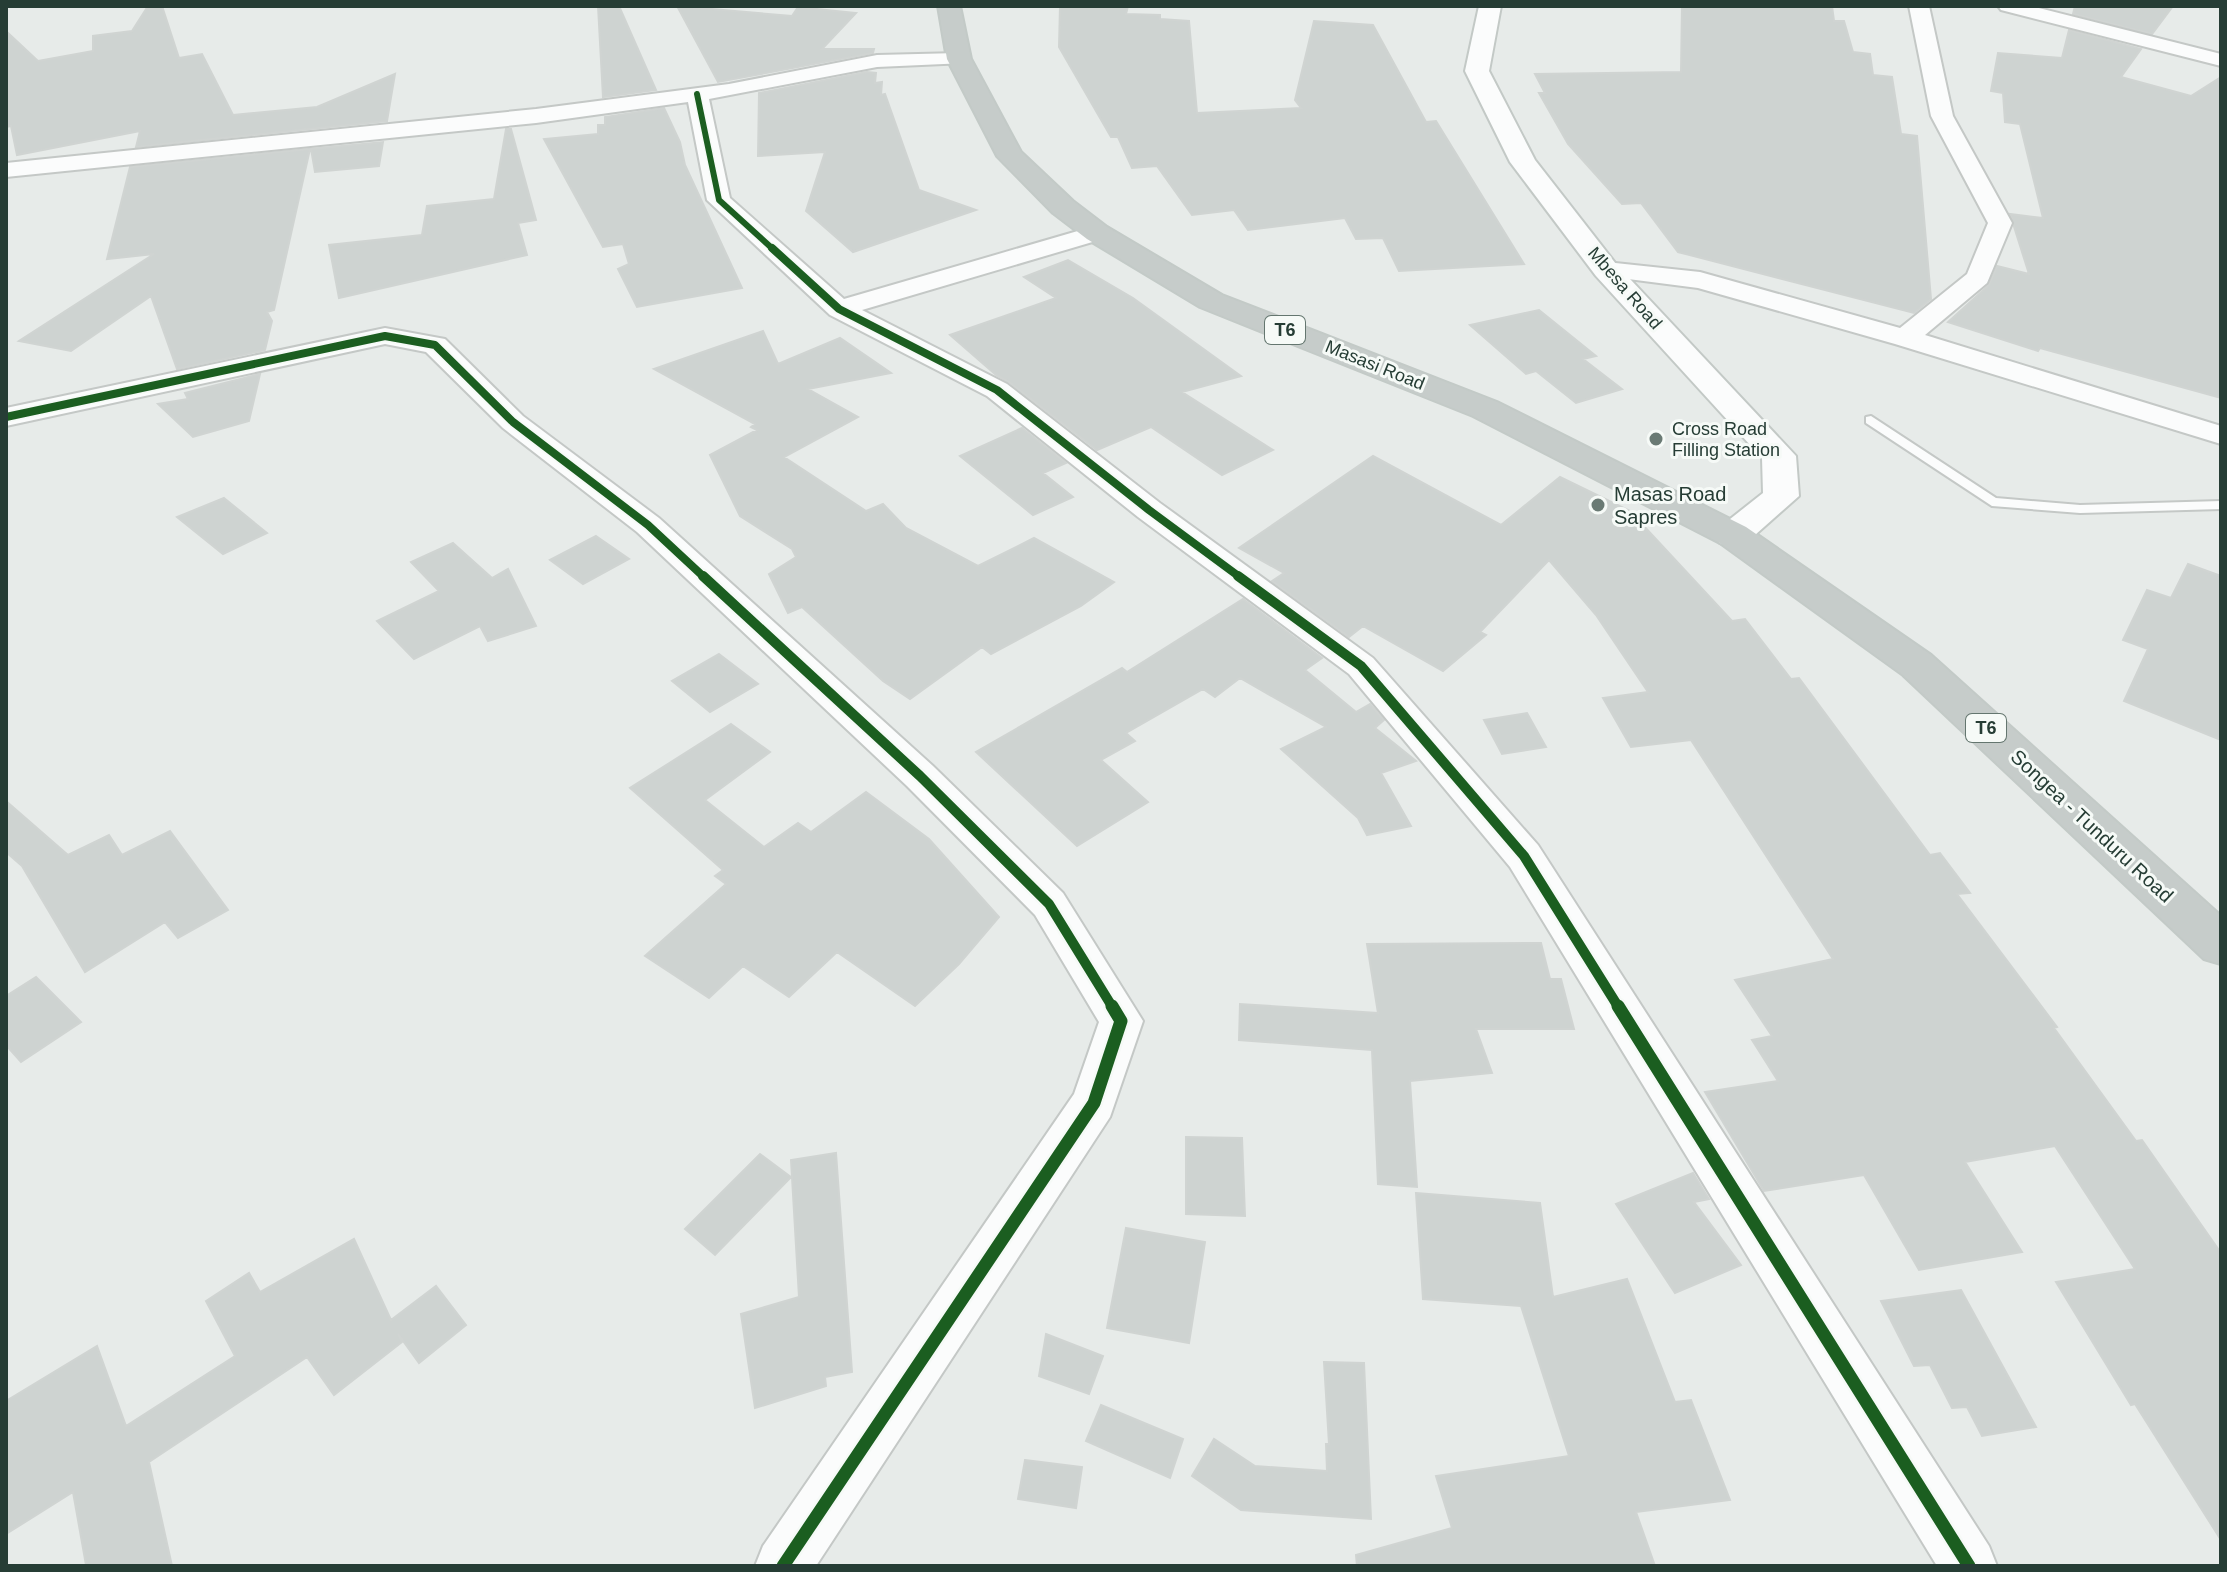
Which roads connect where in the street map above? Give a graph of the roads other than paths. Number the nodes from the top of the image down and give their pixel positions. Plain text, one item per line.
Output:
1 (949, 6) edge
2 (1490, 6) edge
3 (1919, 6) edge
4 (2008, 6) edge
5 (959, 59) junction
6 (2221, 60) edge
7 (697, 94) junction
8 (6, 170) edge
9 (1097, 233) junction
10 (1606, 270) junction
11 (839, 309) junction
12 (1905, 338) junction
13 (6, 417) edge
14 (1871, 420) dead end
15 (2221, 435) edge
16 (2221, 505) edge
17 (1733, 535) junction
18 (2221, 945) edge
19 (783, 1566) edge
20 (1969, 1566) edge

1 - 5 highway, Masasi Road / T6
2 - 10 main road, Mbesa Road
3 - 12 street
4 - 6 street
5 - 7 street
5 - 9 highway, Masasi Road / T6
7 - 8 street
7 - 11 street
9 - 11 street
9 - 17 highway, Masasi Road / T6
10 - 12 street
10 - 17 main road, Mbesa Road
11 - 20 street
12 - 15 street
13 - 19 street
14 - 16 lane
17 - 18 highway, Songea - Tunduru Road / T6

